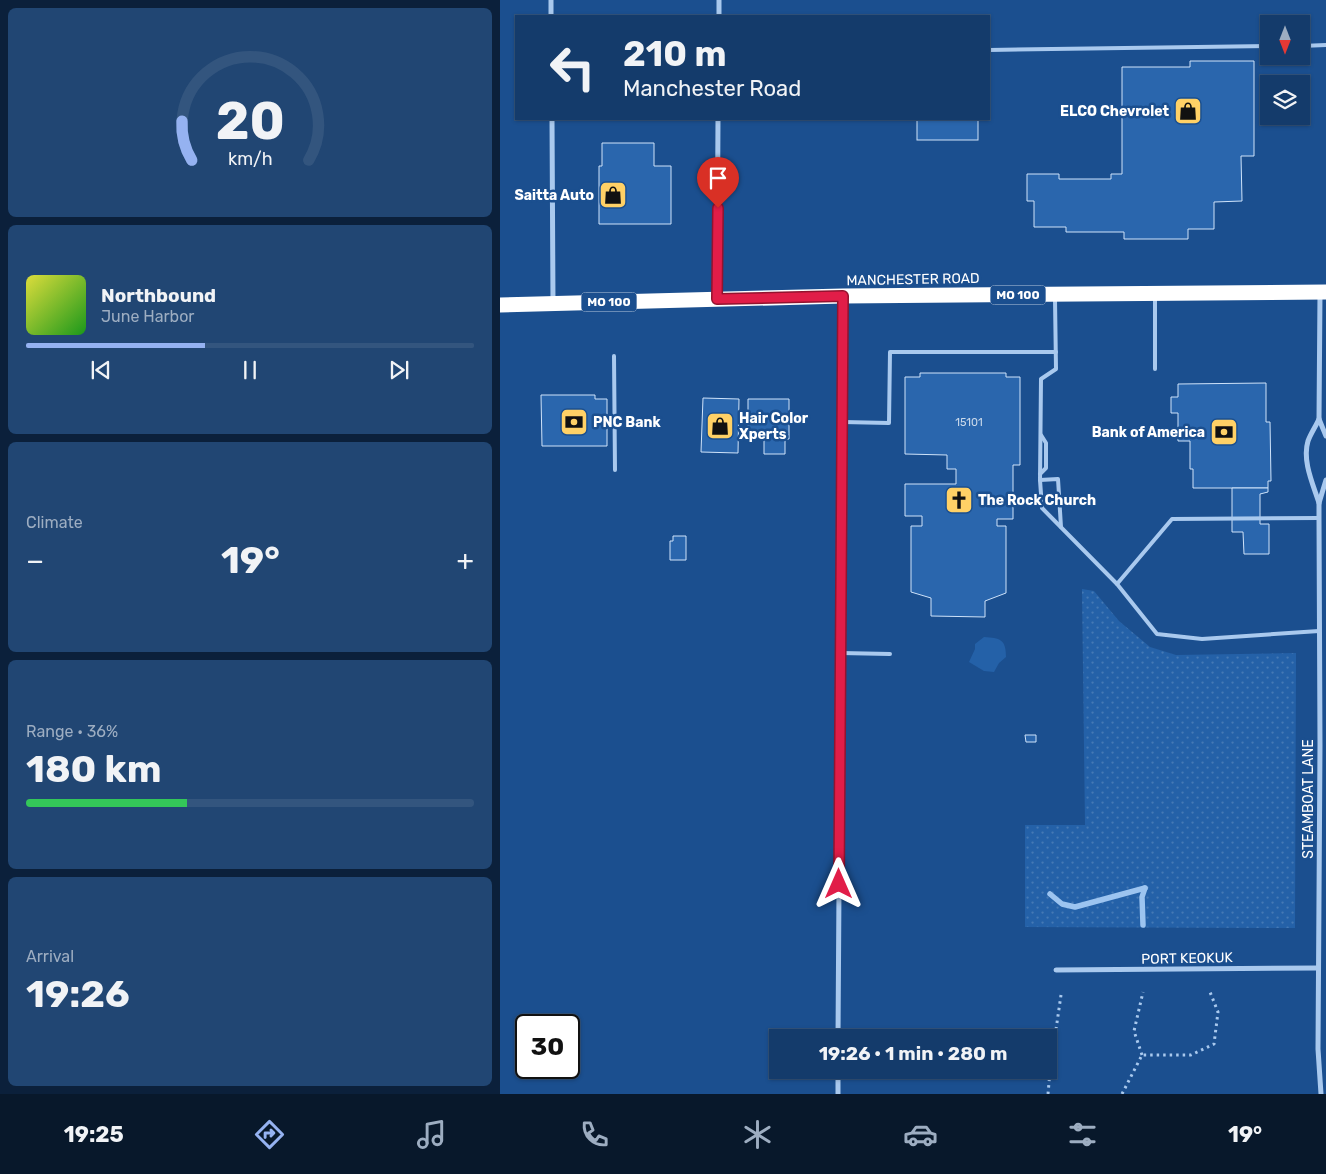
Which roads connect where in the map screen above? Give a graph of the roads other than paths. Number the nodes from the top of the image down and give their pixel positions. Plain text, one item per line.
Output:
1 (551, 0) edge
2 (719, 0) edge
3 (551, 15) edge
4 (719, 15) edge
5 (1326, 45) edge
6 (1260, 46) edge
7 (1310, 46) edge
8 (990, 50) edge
9 (552, 120) edge
10 (718, 120) edge
11 (1323, 293) edge
12 (1055, 294) junction
13 (1155, 294) junction
14 (843, 296) junction
15 (717, 299) junction
16 (553, 303) junction
17 (500, 305) edge
18 (1056, 352) junction
19 (614, 356) dead end
20 (1155, 369) dead end
21 (1319, 419) junction
22 (843, 422) junction
23 (1326, 436) edge
24 (615, 470) dead end
25 (1040, 480) junction
26 (1326, 480) edge
27 (1319, 503) junction
28 (1318, 518) junction
29 (1061, 527) junction
30 (1117, 584) junction
31 (1326, 619) edge
32 (1319, 620) junction
33 (1319, 631) junction
34 (841, 653) junction
35 (890, 654) dead end
36 (1318, 968) junction
37 (1056, 970) dead end
38 (838, 1029) edge
39 (1318, 1050) junction
40 (1326, 1050) edge
41 (838, 1079) edge
42 (838, 1094) edge
43 (1321, 1094) edge

1 - 3 street
2 - 4 street
5 - 7 lane
6 - 8 lane
9 - 16 street
10 - 15 street
11 - 13 highway, MANCHESTER ROAD / MO 100
11 - 21 street, STEAMBOAT LANE
12 - 13 highway, MANCHESTER ROAD / MO 100
12 - 14 highway, MANCHESTER ROAD / MO 100
12 - 18 lane
13 - 20 lane
14 - 15 highway, MANCHESTER ROAD / MO 100
14 - 22 street
15 - 16 highway, MANCHESTER ROAD / MO 100
16 - 17 highway, MANCHESTER ROAD / MO 100
18 - 22 lane
18 - 25 lane
19 - 24 lane
21 - 23 street, STEAMBOAT LANE
21 - 27 street, STEAMBOAT LANE
22 - 34 street
25 - 29 lane
25 - 29 lane
26 - 27 street, STEAMBOAT LANE
27 - 28 street, STEAMBOAT LANE
28 - 30 lane
28 - 32 street, STEAMBOAT LANE
29 - 30 lane
30 - 33 lane
31 - 32 lane
32 - 33 street, STEAMBOAT LANE
33 - 36 street, STEAMBOAT LANE
34 - 35 lane
34 - 38 street
36 - 37 street, PORT KEOKUK
36 - 39 street, STEAMBOAT LANE
39 - 40 street
39 - 43 street, STEAMBOAT LANE
41 - 42 street

